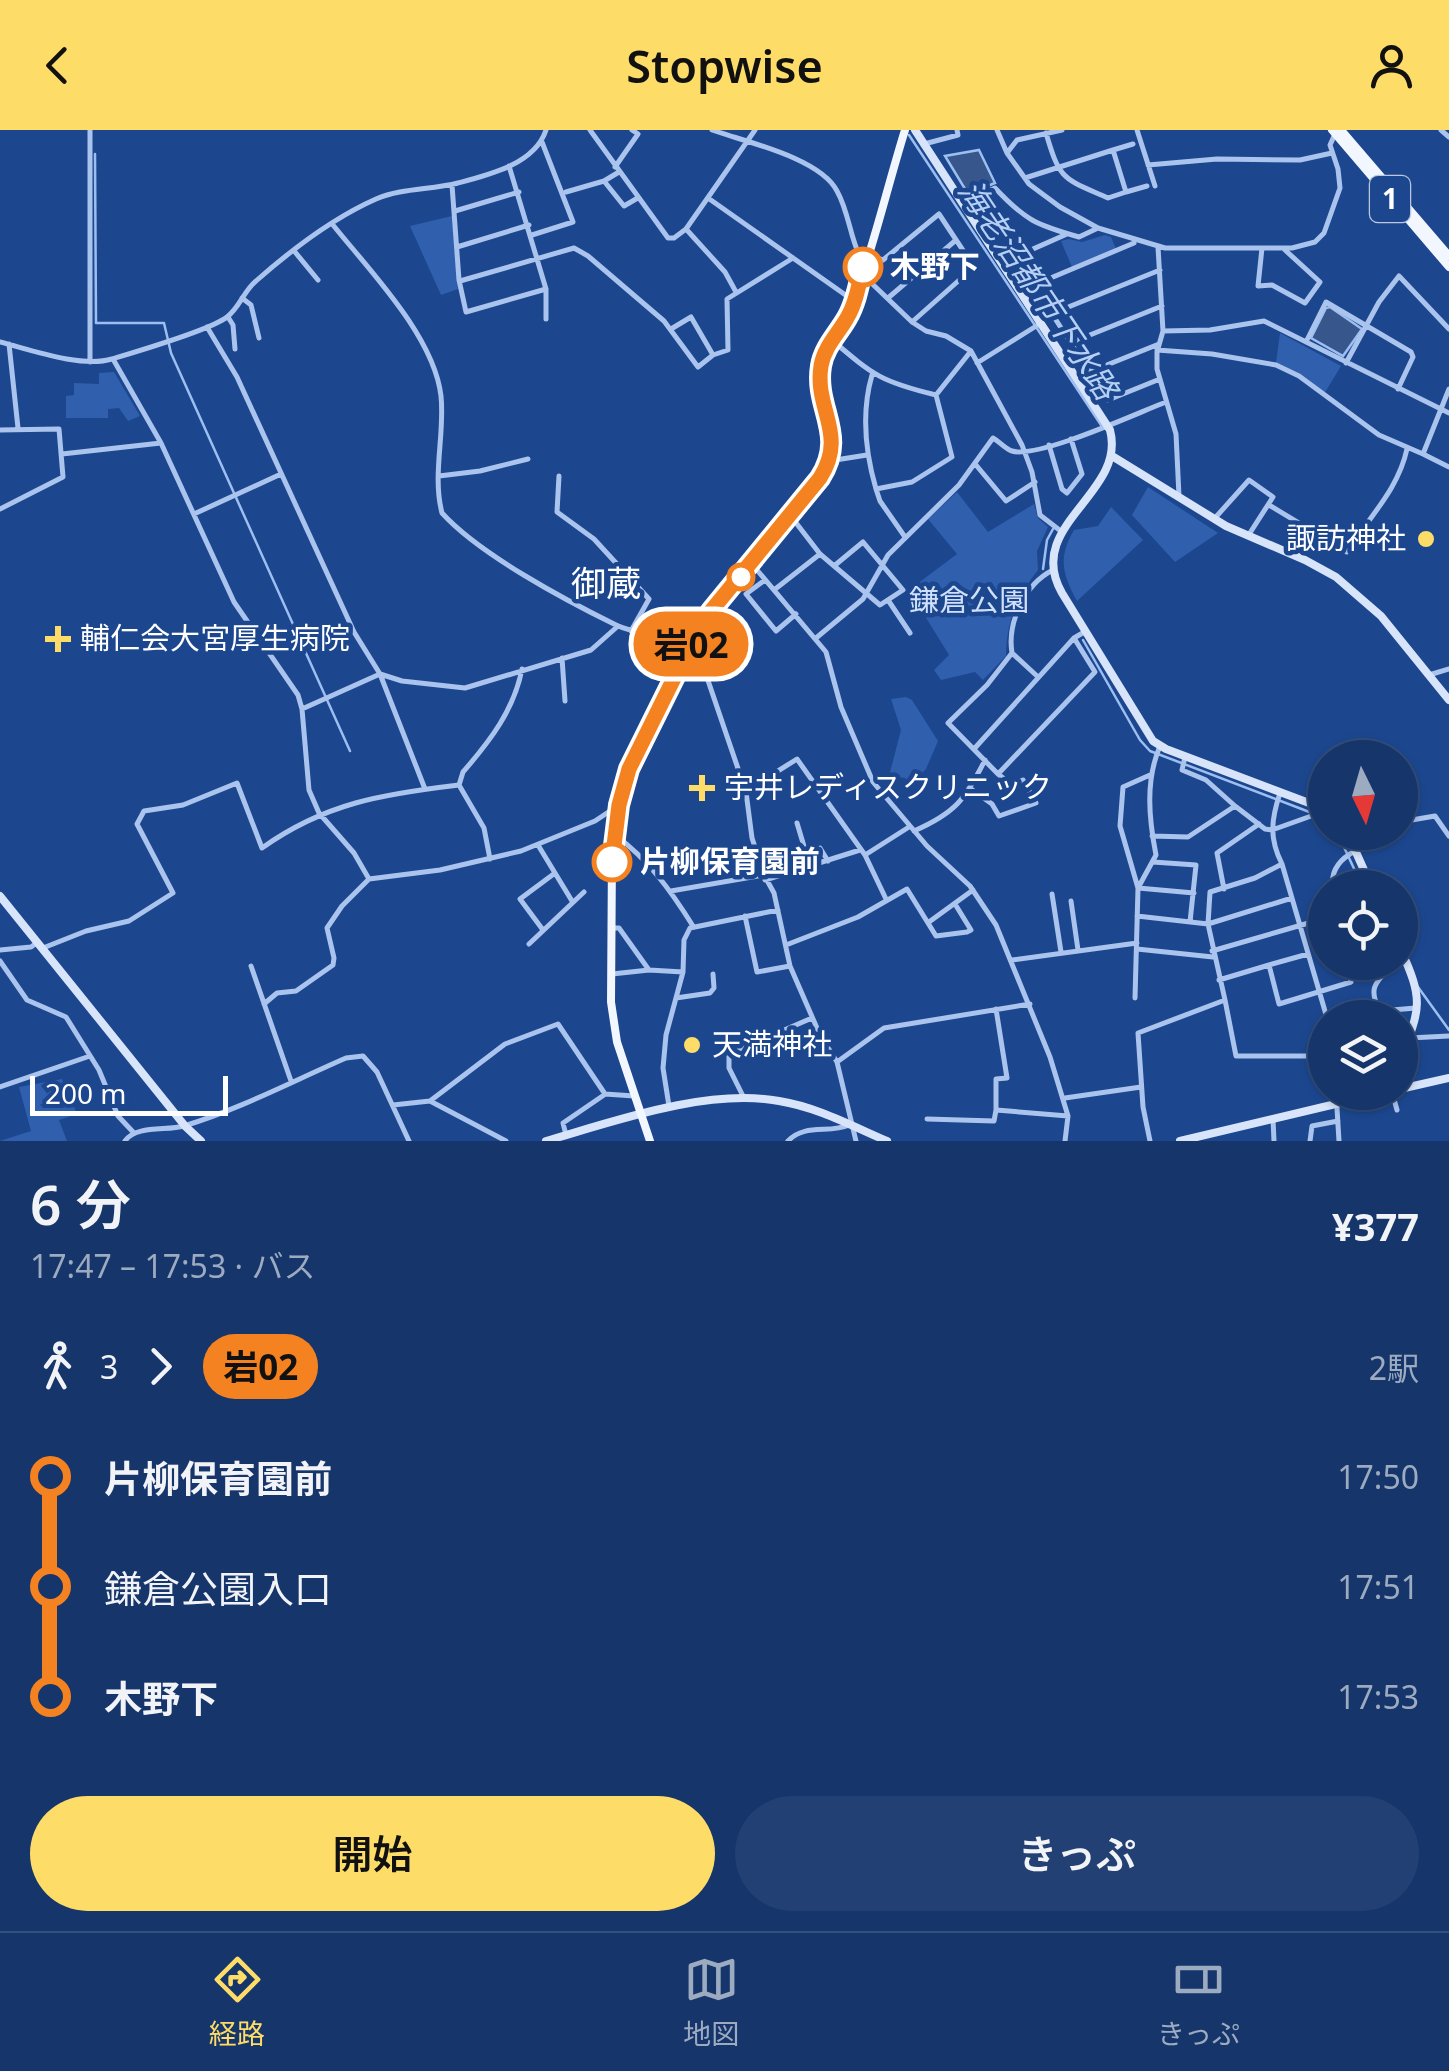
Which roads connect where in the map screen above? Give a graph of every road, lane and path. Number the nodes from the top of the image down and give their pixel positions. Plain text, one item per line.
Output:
1 (90, 130) edge
2 (546, 130) edge
3 (590, 130) edge
4 (632, 130) edge
5 (712, 130) edge
6 (755, 130) edge
7 (915, 130) edge
8 (956, 130) edge
9 (997, 130) edge
10 (1062, 130) edge
11 (1137, 130) edge
12 (1441, 130) edge
13 (1336, 131) edge
14 (904, 133) edge
15 (1046, 133) junction
16 (1449, 137) edge
17 (542, 142) junction
18 (747, 142) junction
19 (924, 144) junction
20 (1133, 144) dead end
21 (1112, 150) junction
22 (1008, 153) junction
23 (1332, 154) junction
24 (509, 166) junction
25 (1148, 166) junction
26 (1056, 168) junction
27 (616, 170) junction
28 (1025, 178) junction
29 (604, 181) junction
30 (452, 185) junction
31 (519, 192) junction
32 (1126, 192) junction
33 (564, 193) junction
34 (708, 198) junction
35 (636, 199) junction
36 (962, 202) junction
37 (454, 211) junction
38 (333, 225) junction
39 (529, 225) junction
40 (1098, 228) junction
41 (686, 229) junction
42 (532, 234) junction
43 (1067, 234) junction
44 (956, 240) junction
45 (1137, 242) junction
46 (1445, 246) edge
47 (457, 247) junction
48 (1158, 247) junction
49 (1262, 248) junction
50 (1283, 248) junction
51 (295, 252) junction
52 (867, 254) junction
53 (1449, 256) edge
54 (538, 257) junction
55 (793, 258) junction
56 (1449, 267) edge
57 (863, 269) junction
58 (1160, 270) junction
59 (318, 280) dead end
60 (460, 281) junction
61 (1033, 286) junction
62 (546, 289) junction
63 (736, 292) junction
64 (242, 298) junction
65 (888, 298) junction
66 (854, 300) junction
67 (1162, 306) junction
68 (1051, 314) junction
69 (228, 317) junction
70 (546, 319) dead end
71 (912, 322) junction
72 (1040, 324) junction
73 (207, 327) junction
74 (1367, 327) junction
75 (670, 329) junction
76 (1449, 329) edge
77 (1162, 331) junction
78 (259, 338) dead end
79 (832, 340) junction
80 (0, 342) edge
81 (1306, 342) junction
82 (1070, 343) junction
83 (9, 344) junction
84 (1158, 347) junction
85 (235, 348) dead end
86 (971, 352) junction
87 (713, 355) junction
88 (113, 359) junction
89 (90, 362) junction
90 (978, 363) junction
91 (1346, 363) junction
92 (1089, 372) junction
93 (872, 375) junction
94 (1077, 377) junction
95 (1160, 379) junction
96 (1398, 388) junction
97 (1449, 389) edge
98 (936, 395) junction
99 (1166, 402) junction
100 (1440, 409) junction
101 (1449, 413) edge
102 (1108, 425) junction
103 (18, 428) junction
104 (0, 430) edge
105 (1071, 438) junction
106 (161, 444) junction
107 (1049, 446) junction
108 (1408, 448) junction
109 (1024, 452) junction
110 (62, 454) junction
111 (1423, 454) junction
112 (867, 456) junction
113 (1112, 456) junction
114 (528, 459) dead end
115 (828, 461) junction
116 (976, 465) junction
117 (1449, 467) edge
118 (281, 474) junction
119 (439, 476) junction
120 (559, 476) dead end
121 (1035, 482) junction
122 (876, 489) junction
123 (1179, 497) junction
124 (1269, 505) junction
125 (0, 509) edge
126 (194, 514) junction
127 (790, 515) junction
128 (1214, 519) junction
129 (1062, 532) junction
130 (905, 536) junction
131 (1248, 536) junction
132 (820, 554) junction
133 (752, 564) junction
134 (882, 565) junction
135 (834, 566) junction
136 (1054, 570) junction
137 (766, 580) junction
138 (774, 590) junction
139 (866, 595) junction
140 (888, 600) junction
141 (796, 614) junction
142 (618, 626) junction
143 (631, 631) junction
144 (1086, 631) junction
145 (910, 633) dead end
146 (816, 638) junction
147 (1074, 638) junction
148 (690, 646) junction
149 (1012, 653) junction
150 (562, 658) junction
151 (522, 669) junction
152 (1449, 669) edge
153 (380, 674) junction
154 (1429, 675) junction
155 (1037, 676) junction
156 (564, 700) dead end
157 (1449, 700) edge
158 (302, 709) junction
159 (974, 749) junction
160 (1157, 752) junction
161 (1186, 757) junction
162 (985, 760) junction
163 (998, 774) junction
164 (1150, 775) junction
165 (459, 785) junction
166 (425, 789) junction
167 (971, 789) junction
168 (746, 792) junction
169 (1280, 793) junction
170 (1308, 804) edge
171 (619, 805) junction
172 (1235, 806) junction
173 (320, 813) junction
174 (1308, 816) edge
175 (1418, 819) edge
176 (797, 824) dead end
177 (1259, 824) junction
178 (912, 829) junction
179 (1272, 830) junction
180 (614, 834) junction
181 (1152, 836) junction
182 (1449, 836) edge
183 (538, 845) junction
184 (1356, 851) joint
185 (863, 852) junction
186 (490, 860) junction
187 (828, 861) junction
188 (1153, 862) junction
189 (1282, 864) junction
190 (1335, 870) edge
191 (1364, 870) edge
192 (555, 873) junction
193 (765, 878) junction
194 (369, 880) junction
195 (1138, 888) junction
196 (1224, 889) junction
197 (973, 890) junction
198 (671, 891) junction
199 (584, 892) dead end
200 (1194, 892) junction
201 (1052, 894) dead end
202 (0, 896) edge
203 (1292, 898) junction
204 (886, 899) junction
205 (572, 901) junction
206 (1071, 901) dead end
207 (955, 904) junction
208 (778, 910) junction
209 (745, 916) junction
210 (1137, 916) junction
211 (929, 922) junction
212 (1190, 922) junction
213 (1308, 923) edge
214 (1208, 924) junction
215 (694, 926) junction
216 (1299, 926) junction
217 (611, 928) junction
218 (543, 930) junction
219 (529, 944) dead end
220 (40, 945) junction
221 (786, 945) junction
222 (1137, 946) junction
223 (0, 950) edge
224 (1078, 950) junction
225 (1062, 952) junction
226 (1213, 954) junction
227 (1308, 954) joint
228 (1012, 960) junction
229 (1, 964) edge
230 (251, 966) dead end
231 (790, 966) junction
232 (1269, 966) junction
233 (649, 970) junction
234 (683, 972) junction
235 (610, 974) junction
236 (713, 974) dead end
237 (1219, 980) junction
238 (1316, 980) edge
239 (1350, 980) edge
240 (1320, 992) junction
241 (676, 998) junction
242 (1135, 998) dead end
243 (1224, 1000) junction
244 (1322, 1000) edge
245 (264, 1004) junction
246 (1030, 1004) junction
247 (996, 1009) junction
248 (812, 1018) junction
249 (1449, 1036) edge
250 (1418, 1038) edge
251 (90, 1056) junction
252 (1308, 1056) edge
253 (836, 1062) junction
254 (1449, 1078) edge
255 (291, 1082) junction
256 (1418, 1085) edge
257 (0, 1087) edge
258 (1141, 1088) junction
259 (605, 1094) junction
260 (634, 1096) junction
261 (744, 1098) junction
262 (1063, 1098) junction
263 (430, 1102) junction
264 (393, 1105) junction
265 (669, 1109) junction
266 (996, 1110) junction
267 (1311, 1110) edge
268 (1338, 1110) edge
269 (641, 1116) junction
270 (1068, 1116) junction
271 (927, 1119) dead end
272 (1273, 1119) junction
273 (1339, 1121) junction
274 (850, 1124) junction
275 (185, 1126) junction
276 (134, 1133) junction
277 (566, 1135) junction
278 (646, 1138) edge
279 (124, 1141) edge
280 (201, 1141) edge
281 (409, 1141) edge
282 (506, 1141) edge
283 (546, 1141) edge
284 (788, 1141) edge
285 (856, 1141) edge
286 (887, 1141) edge
287 (1064, 1141) edge
288 (1150, 1141) edge
289 (1180, 1141) edge
290 (1274, 1141) edge
291 (1310, 1141) edge
292 (1338, 1141) edge

1 - 89 street
2 - 17 street
3 - 27 street
4 - 27 street
5 - 18 street
6 - 18 street
7 - 19 street
8 - 19 street
9 - 22 street
10 - 15 street
11 - 25 street
12 - 16 street
13 - 23 street
13 - 46 main road, 1
13 - 56 main road, 1
14 - 52 main road
15 - 22 street
15 - 26 street
17 - 24 street
17 - 33 street
18 - 34 street
18 - 57 street
19 - 36 street
20 - 21 street
21 - 26 street
21 - 32 street
22 - 28 street
23 - 25 street
23 - 50 street
24 - 30 street
24 - 31 street
25 - 32 street
26 - 28 street
26 - 32 street
27 - 29 street
27 - 35 street
28 - 40 street
29 - 33 street
29 - 35 street
30 - 37 street
30 - 38 street
31 - 37 street
31 - 39 street
33 - 42 street
34 - 41 street
34 - 55 street
35 - 41 street
36 - 43 street
36 - 72 street
37 - 47 street
38 - 51 street
38 - 119 street
39 - 42 street
39 - 47 street
40 - 43 street
40 - 45 street
41 - 63 street
42 - 54 street
43 - 61 street
44 - 52 street
44 - 65 street
44 - 71 street
45 - 48 street
45 - 61 street
46 - 53 main road, 1
47 - 60 street
48 - 49 street
48 - 58 street
49 - 50 street
49 - 50 street
51 - 59 street
51 - 64 street
52 - 57 main road
54 - 60 street
54 - 62 street
54 - 75 street
55 - 63 street
55 - 66 street
57 - 65 street
57 - 66 main road
58 - 67 street
58 - 68 street
60 - 62 street
61 - 68 street
62 - 70 street
63 - 87 street
64 - 69 street
64 - 78 street
65 - 71 street
66 - 79 main road
67 - 77 street
67 - 82 street
68 - 82 street
69 - 73 street
69 - 85 street
71 - 86 street
72 - 90 street
72 - 94 street
73 - 88 street
73 - 118 street
74 - 76 street
74 - 81 street
74 - 91 street
74 - 96 street
75 - 87 street
75 - 87 street
77 - 81 street
77 - 84 street
79 - 93 street
79 - 115 main road
80 - 83 street
81 - 91 street
82 - 92 street
83 - 89 street
83 - 103 street
84 - 92 street
84 - 95 street
84 - 108 street
86 - 90 street
86 - 98 street
88 - 89 street
88 - 106 street
90 - 109 street
91 - 96 street
92 - 94 street
92 - 95 street
93 - 98 street
93 - 112 street
94 - 102 street
95 - 99 street
96 - 100 street
97 - 100 street
98 - 122 street
99 - 102 street
99 - 123 street
100 - 101 street
100 - 111 street
102 - 105 street
102 - 113 street
103 - 104 street
103 - 110 street
105 - 107 street
105 - 107 street
106 - 110 street
106 - 126 street
107 - 109 street
108 - 111 street
108 - 124 street
109 - 116 street
109 - 121 street
110 - 125 street
111 - 117 street
112 - 115 street
112 - 122 street
113 - 123 street
113 - 129 street
114 - 119 street
115 - 127 main road
116 - 121 street
116 - 130 street
118 - 126 street
118 - 153 street
119 - 142 street
120 - 143 street
121 - 129 street
122 - 130 street
123 - 128 street
124 - 128 street
124 - 131 street
126 - 158 street
127 - 132 street
127 - 133 main road
128 - 131 street
129 - 136 street
130 - 134 street
131 - 154 street
132 - 135 street
132 - 138 street
133 - 137 street
133 - 148 main road
134 - 135 street
134 - 139 street
134 - 140 street
135 - 139 street
136 - 144 street
136 - 149 street
137 - 138 street
137 - 141 street
138 - 141 street
139 - 140 street
139 - 146 street
140 - 145 street
141 - 146 street
142 - 143 street
142 - 150 street
143 - 148 street
144 - 147 street
144 - 160 street
146 - 178 street
147 - 155 street
147 - 163 street
148 - 168 street
148 - 171 main road
149 - 155 street
149 - 159 street
150 - 151 street
150 - 156 street
151 - 153 street
151 - 165 street
152 - 154 street
153 - 158 street
153 - 166 street
154 - 157 street
155 - 159 street
158 - 173 street
159 - 162 street
160 - 161 street
160 - 164 street
161 - 169 street
161 - 172 street
162 - 163 street
162 - 167 street
163 - 167 street
164 - 181 street
164 - 195 street
165 - 166 street
165 - 186 street
166 - 173 street
167 - 178 street
168 - 185 street
168 - 193 street
169 - 170 street
169 - 179 street
171 - 180 main road
171 - 183 street
172 - 177 street
172 - 181 street
173 - 194 street
173 - 220 street
174 - 179 street
175 - 182 street
176 - 187 street
177 - 179 street
177 - 196 street
178 - 185 street
178 - 197 street
179 - 189 street
180 - 198 street
180 - 217 main road
181 - 188 street
183 - 186 street
183 - 192 street
184 - 190 street
184 - 191 street
185 - 187 street
185 - 204 street
186 - 194 street
187 - 193 street
188 - 195 street
188 - 200 street
189 - 196 street
189 - 203 street
192 - 205 street
192 - 218 street
193 - 198 street
193 - 208 street
194 - 245 street
195 - 200 street
195 - 210 street
196 - 214 street
197 - 207 street
197 - 228 street
198 - 215 street
199 - 205 street
200 - 212 street
201 - 225 street
202 - 220 street
203 - 214 street
203 - 216 street
204 - 211 street
204 - 221 street
205 - 218 street
206 - 224 street
207 - 211 street
207 - 211 street
208 - 209 street
208 - 221 street
209 - 215 street
209 - 231 street
210 - 212 street
210 - 222 street
212 - 214 street
213 - 216 street
214 - 226 street
215 - 234 street
216 - 226 street
216 - 227 street
217 - 233 street
217 - 235 main road
218 - 219 street
220 - 223 street
220 - 275 street
221 - 231 street
222 - 224 street
222 - 226 street
222 - 242 street
224 - 225 street
225 - 228 street
226 - 237 street
227 - 232 street
228 - 246 street
229 - 251 street
230 - 245 street
231 - 248 street
232 - 237 street
232 - 240 street
233 - 234 street
233 - 235 street
234 - 241 street
235 - 260 main road
236 - 241 street
237 - 243 street
238 - 240 street
239 - 240 street
240 - 244 street
241 - 265 street
243 - 252 street
243 - 258 street
245 - 255 street
246 - 247 street
246 - 262 street
247 - 253 street
247 - 266 street
248 - 253 street
248 - 261 street
249 - 250 street
251 - 257 street
251 - 276 street
253 - 274 street
254 - 256 street
255 - 264 street
255 - 275 street
258 - 262 street
258 - 288 street
259 - 260 street
259 - 263 street
259 - 277 street
260 - 269 main road
261 - 265 street
261 - 274 street
262 - 270 street
263 - 264 street
263 - 282 street
264 - 281 street
265 - 269 street
266 - 270 street
266 - 271 street
267 - 272 street
268 - 273 street
269 - 277 street
269 - 278 main road
270 - 287 street
272 - 289 street
272 - 290 street
273 - 291 street
273 - 292 street
274 - 284 street
274 - 285 street
274 - 286 street
275 - 276 street
275 - 280 street
276 - 279 street
277 - 283 street

